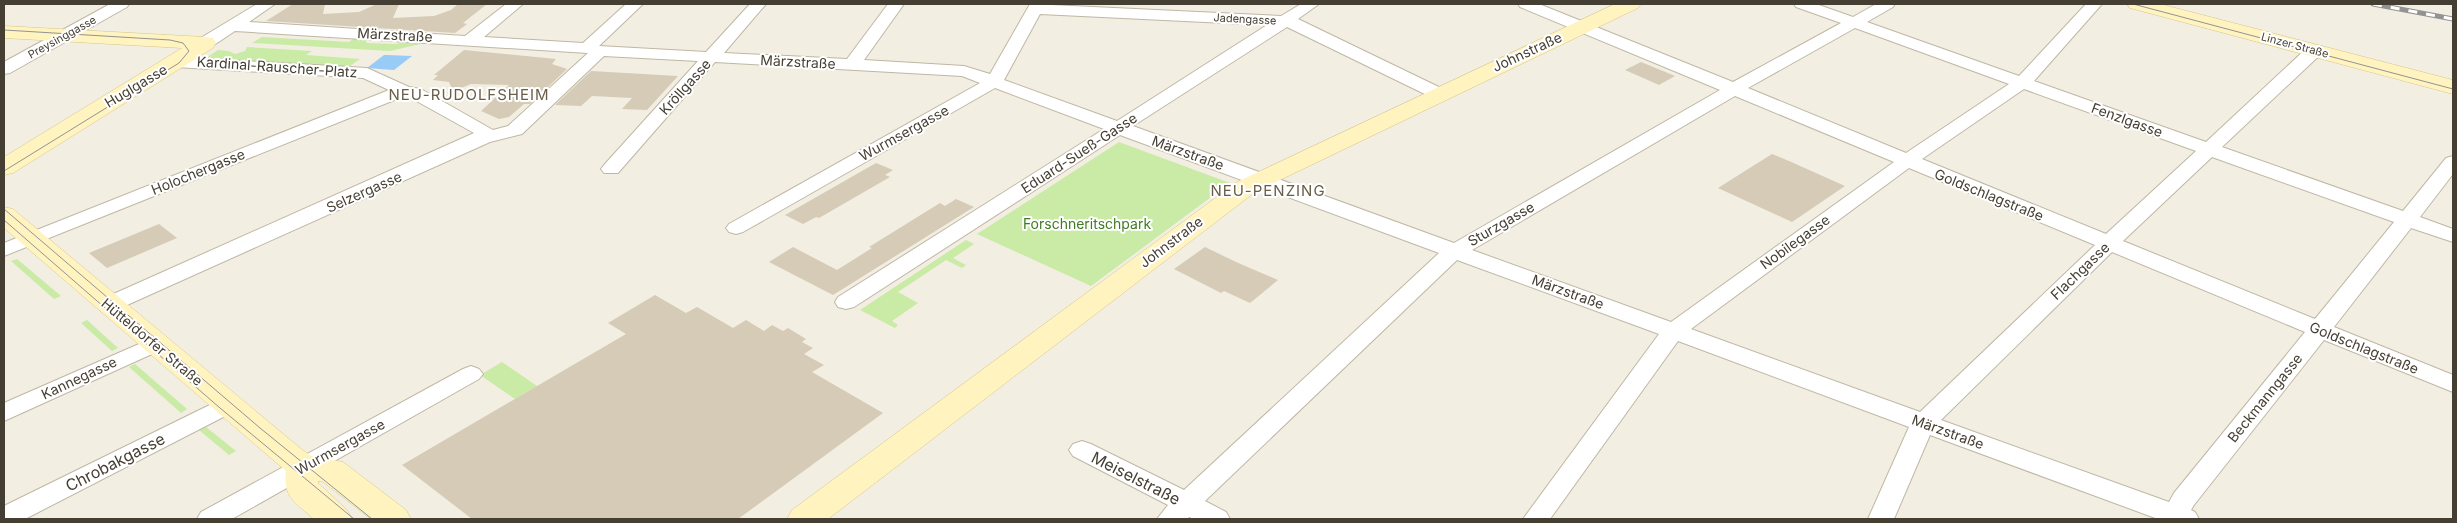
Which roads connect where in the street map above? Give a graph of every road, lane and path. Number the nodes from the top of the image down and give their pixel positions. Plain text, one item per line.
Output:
1 (121, 4) edge
2 (267, 4) edge
3 (514, 4) edge
4 (635, 4) edge
5 (758, 4) edge
6 (896, 4) edge
7 (1311, 4) edge
8 (1526, 4) edge
9 (1631, 4) edge
10 (1802, 4) edge
11 (1887, 4) edge
12 (2094, 4) edge
13 (2137, 4) edge
14 (1036, 6) edge
15 (1283, 21) junction
16 (1854, 22) junction
17 (232, 26) junction
18 (1582, 27) junction
19 (4, 32) edge
20 (65, 35) junction
21 (471, 39) junction
22 (204, 43) junction
23 (594, 49) junction
24 (2315, 50) junction
25 (711, 58) junction
26 (175, 62) junction
27 (852, 66) junction
28 (4, 70) edge
29 (994, 82) junction
30 (2022, 82) junction
31 (2453, 87) edge
32 (1734, 90) junction
33 (396, 94) junction
34 (1439, 94) junction
35 (1118, 128) junction
36 (483, 138) junction
37 (2211, 149) junction
38 (1907, 161) junction
39 (2453, 162) edge
40 (4, 168) edge
41 (610, 169) dead end
42 (1260, 180) junction
43 (4, 215) edge
44 (2407, 219) junction
45 (736, 228) dead end
46 (2453, 236) edge
47 (33, 238) junction
48 (2108, 244) junction
49 (4, 250) edge
50 (1455, 251) junction
51 (846, 302) dead end
52 (108, 305) junction
53 (2320, 329) junction
54 (1674, 330) junction
55 (155, 344) junction
56 (471, 374) dead end
57 (2453, 384) edge
58 (226, 405) junction
59 (4, 413) edge
60 (1923, 423) junction
61 (1082, 450) dead end
62 (302, 467) junction
63 (1178, 511) edge
64 (4, 518) edge
65 (2179, 518) edge
66 (210, 519) edge
67 (335, 519) edge
68 (394, 519) edge
69 (804, 519) edge
70 (1217, 519) edge
71 (1536, 519) edge
72 (1881, 519) edge

1 - 20 street, Preysinggasse
2 - 17 street, Huglgasse
3 - 21 street
4 - 23 street, Selzergasse
5 - 25 street, Kröllgasse
6 - 27 street
7 - 15 street, Eduard-Sueß-Gasse
8 - 18 street, Goldschlagstraße
9 - 18 main road, Johnstraße
10 - 16 street, Fenzlgasse
11 - 16 street, Sturzgasse
12 - 30 street, Nobilegasse
13 - 24 main road, Linzer Straße
14 - 15 street, Jadengasse
14 - 29 street
15 - 34 street, Jadengasse
15 - 35 street, Eduard-Sueß-Gasse
16 - 30 street, Fenzlgasse
16 - 32 street, Sturzgasse
17 - 21 street, Märzstraße
17 - 22 street, Huglgasse
18 - 32 street, Goldschlagstraße
18 - 34 main road, Johnstraße
19 - 20 main road
20 - 22 main road
20 - 28 street, Preysinggasse
21 - 23 street, Märzstraße
22 - 26 main road, Huglgasse
23 - 25 street, Märzstraße
23 - 36 street, Selzergasse
24 - 31 main road, Linzer Straße
24 - 37 street, Flachgasse
25 - 27 street, Märzstraße
25 - 41 street, Kröllgasse
26 - 33 street, Kardinal-Rauscher-Platz
26 - 40 main road, Huglgasse
27 - 29 street, Märzstraße
29 - 35 street, Märzstraße
29 - 45 street, Wurmsergasse
30 - 37 street, Fenzlgasse
30 - 38 street, Nobilegasse
32 - 38 street, Goldschlagstraße
32 - 50 street, Sturzgasse
33 - 36 street
33 - 47 street, Holochergasse
34 - 42 main road, Johnstraße
35 - 42 street, Märzstraße
35 - 51 street, Eduard-Sueß-Gasse
36 - 52 street, Selzergasse
37 - 44 street, Fenzlgasse
37 - 48 street, Flachgasse
38 - 48 street, Goldschlagstraße
38 - 54 street, Nobilegasse
39 - 44 street, Beckmanngasse
42 - 50 street, Märzstraße
42 - 69 main road, Johnstraße
43 - 47 main road, Hütteldorfer Straße
44 - 46 street, Fenzlgasse
44 - 53 street, Beckmanngasse
47 - 49 street, Holochergasse
47 - 52 main road, Hütteldorfer Straße
48 - 53 street, Goldschlagstraße
48 - 60 street, Flachgasse
50 - 54 street, Märzstraße
50 - 63 street, Sturzgasse
52 - 55 main road, Hütteldorfer Straße
53 - 57 street, Goldschlagstraße
53 - 65 street, Beckmanngasse
54 - 60 street, Märzstraße
54 - 71 street, Nobilegasse
55 - 58 main road, Hütteldorfer Straße
55 - 59 street, Kannegasse
56 - 62 street, Wurmsergasse
58 - 62 main road, Hütteldorfer Straße
58 - 64 street, Chrobakgasse
60 - 65 street, Märzstraße
60 - 72 street, Flachgasse
61 - 63 street, Meiselstraße
62 - 66 street, Wurmsergasse
62 - 67 main road
62 - 68 main road
63 - 70 street, Meiselstraße

